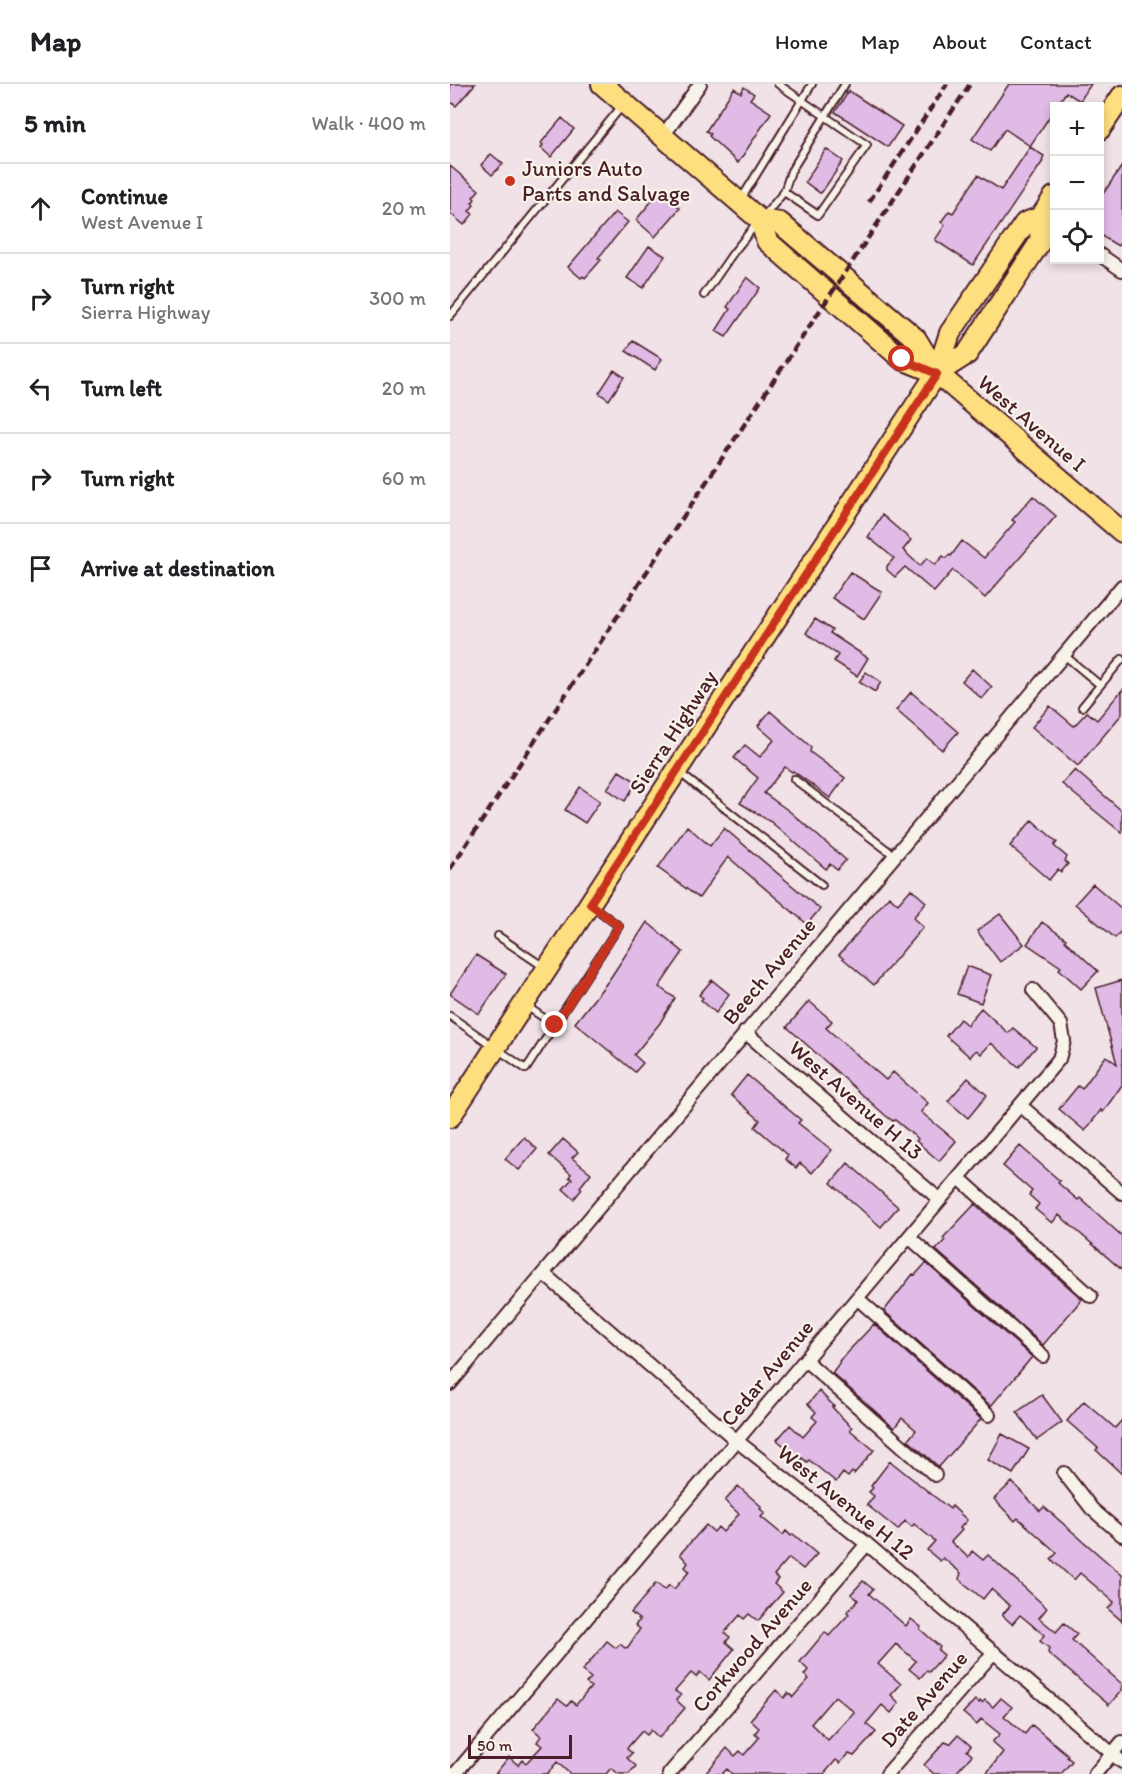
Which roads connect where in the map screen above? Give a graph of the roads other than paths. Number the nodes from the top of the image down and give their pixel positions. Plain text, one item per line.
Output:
1 (602, 84) edge
2 (700, 84) edge
3 (777, 84) edge
4 (812, 84) edge
5 (845, 84) edge
6 (1122, 96) edge
7 (803, 100) junction
8 (625, 103) junction
9 (825, 115) junction
10 (1104, 123) edge
11 (663, 136) junction
12 (784, 192) junction
13 (739, 202) junction
14 (760, 220) junction
15 (1048, 221) edge
16 (1104, 258) edge
17 (1122, 270) edge
18 (704, 295) dead end
19 (450, 316) edge
20 (937, 374) junction
21 (1122, 532) edge
22 (1122, 586) edge
23 (1064, 656) junction
24 (1122, 659) edge
25 (1100, 685) junction
26 (1082, 707) dead end
27 (677, 771) junction
28 (794, 779) dead end
29 (895, 856) junction
30 (822, 885) dead end
31 (590, 904) junction
32 (498, 936) dead end
33 (547, 969) junction
34 (1033, 990) dead end
35 (524, 1004) junction
36 (450, 1016) edge
37 (555, 1025) junction
38 (745, 1032) junction
39 (495, 1048) junction
40 (1020, 1105) junction
41 (450, 1117) edge
42 (959, 1178) junction
43 (1122, 1193) edge
44 (940, 1200) junction
45 (909, 1237) junction
46 (544, 1274) junction
47 (1091, 1296) dead end
48 (857, 1298) junction
49 (1043, 1356) dead end
50 (805, 1360) junction
51 (450, 1384) edge
52 (989, 1415) dead end
53 (737, 1441) junction
54 (1064, 1473) dead end
55 (935, 1475) dead end
56 (1122, 1535) edge
57 (867, 1544) junction
58 (994, 1652) junction
59 (1122, 1742) edge
60 (1117, 1758) edge
61 (455, 1774) edge
62 (669, 1774) edge
63 (887, 1774) edge
64 (1095, 1774) edge

1 - 8 main road, West Avenue I
2 - 11 street
3 - 7 lane
4 - 7 lane
5 - 9 lane
6 - 10 main road
7 - 9 lane
7 - 13 lane
8 - 11 main road, West Avenue I
8 - 19 lane
9 - 12 lane
9 - 12 lane
11 - 13 main road, West Avenue I
12 - 14 lane
13 - 14 main road, West Avenue I
14 - 18 lane
14 - 20 main road, West Avenue I
15 - 20 main road, Sierra Highway
16 - 17 street
20 - 21 main road, West Avenue I
20 - 27 main road, Sierra Highway
22 - 23 street, Beech Avenue
23 - 25 lane
23 - 29 street, Beech Avenue
24 - 25 lane
25 - 26 lane
27 - 30 lane
27 - 31 main road, Sierra Highway
28 - 29 lane
29 - 38 street, Beech Avenue
31 - 33 main road, Sierra Highway
31 - 37 lane
32 - 33 lane
33 - 35 main road, Sierra Highway
34 - 40 street, Cedar Avenue
35 - 37 lane
35 - 39 main road, Sierra Highway
36 - 39 lane
37 - 39 lane
38 - 44 street, West Avenue H 13
38 - 46 street, Beech Avenue
39 - 41 main road, Sierra Highway
40 - 42 street, Cedar Avenue
40 - 43 street
42 - 44 street, Cedar Avenue
42 - 47 street
44 - 45 street, Cedar Avenue
45 - 48 street, Cedar Avenue
45 - 49 street
46 - 51 street, Beech Avenue
46 - 53 street, West Avenue H 12
48 - 50 street, Cedar Avenue
48 - 52 street
50 - 53 street, Cedar Avenue
50 - 55 street
53 - 57 street, West Avenue H 12
53 - 61 street, Cedar Avenue
54 - 56 street
57 - 58 street, West Avenue H 12
57 - 62 street, Corkwood Avenue
58 - 60 street, West Avenue H 12
58 - 63 street, Date Avenue
59 - 60 street
60 - 64 street

